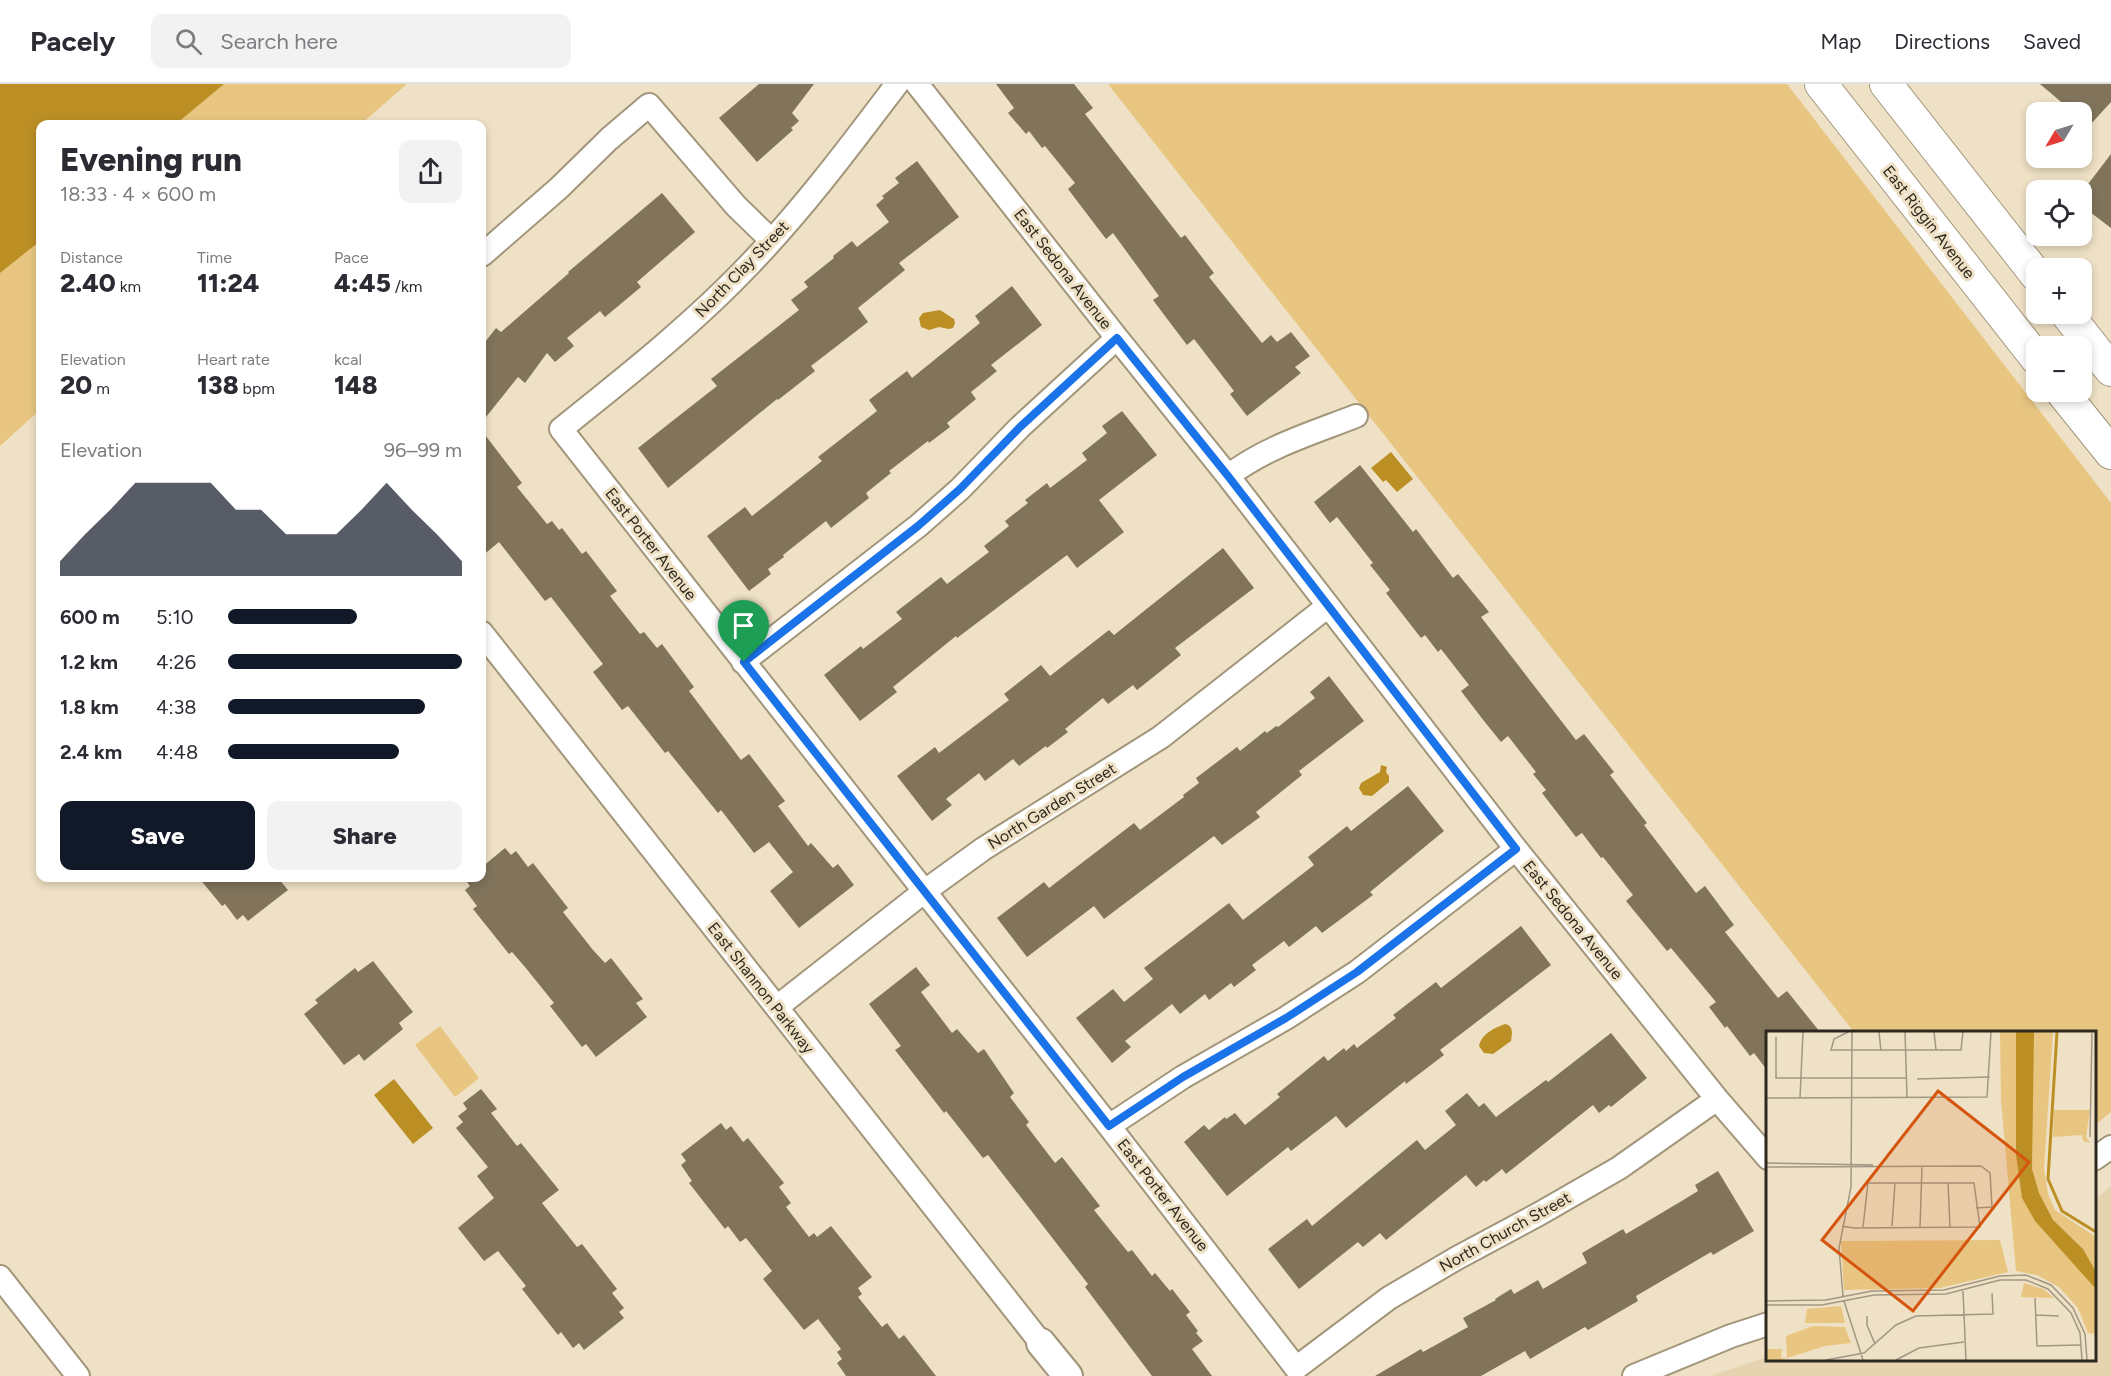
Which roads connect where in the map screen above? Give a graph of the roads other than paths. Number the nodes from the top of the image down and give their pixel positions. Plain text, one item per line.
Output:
1 (897, 84) edge
2 (917, 84) edge
3 (1821, 84) edge
4 (1886, 84) edge
5 (771, 240) junction
6 (486, 252) edge
7 (2026, 262) edge
8 (2075, 324) edge
9 (1117, 338) junction
10 (2026, 345) edge
11 (2111, 370) edge
12 (2070, 402) edge
13 (1356, 416) dead end
14 (561, 429) joint
15 (2111, 453) edge
16 (1228, 476) junction
17 (1328, 606) junction
18 (486, 638) edge
19 (744, 662) junction
20 (1516, 849) junction
21 (925, 891) junction
22 (777, 1007) junction
23 (1717, 1099) junction
24 (1109, 1126) junction
25 (2111, 1147) edge
26 (1766, 1157) edge
27 (2096, 1158) edge
28 (0, 1277) edge
29 (1766, 1324) edge
30 (1041, 1343) junction
31 (1296, 1368) joint
32 (78, 1376) edge
33 (1060, 1376) edge
34 (1068, 1376) edge
35 (1634, 1376) edge

1 - 5 street, North Clay Street
2 - 9 street, East Sedona Avenue
3 - 10 main road, East Riggin Avenue
4 - 7 main road
5 - 6 street
5 - 14 street, North Clay Street
8 - 11 main road
9 - 16 street, East Sedona Avenue
9 - 19 street
12 - 15 main road
13 - 16 street
14 - 19 street, East Porter Avenue
16 - 17 street, East Sedona Avenue
17 - 20 street, East Sedona Avenue
17 - 21 street, North Garden Street
18 - 22 street, East Shannon Parkway
19 - 21 street, East Porter Avenue
20 - 23 street, East Sedona Avenue
20 - 24 street
21 - 22 street, North Garden Street
21 - 24 street, East Porter Avenue
22 - 30 street, East Shannon Parkway
23 - 26 street, East Sedona Avenue
23 - 31 street, North Church Street
24 - 31 street, East Porter Avenue
25 - 27 street
28 - 32 street
29 - 35 street
30 - 33 street, East Shannon Parkway
30 - 34 street, East Shannon Parkway

